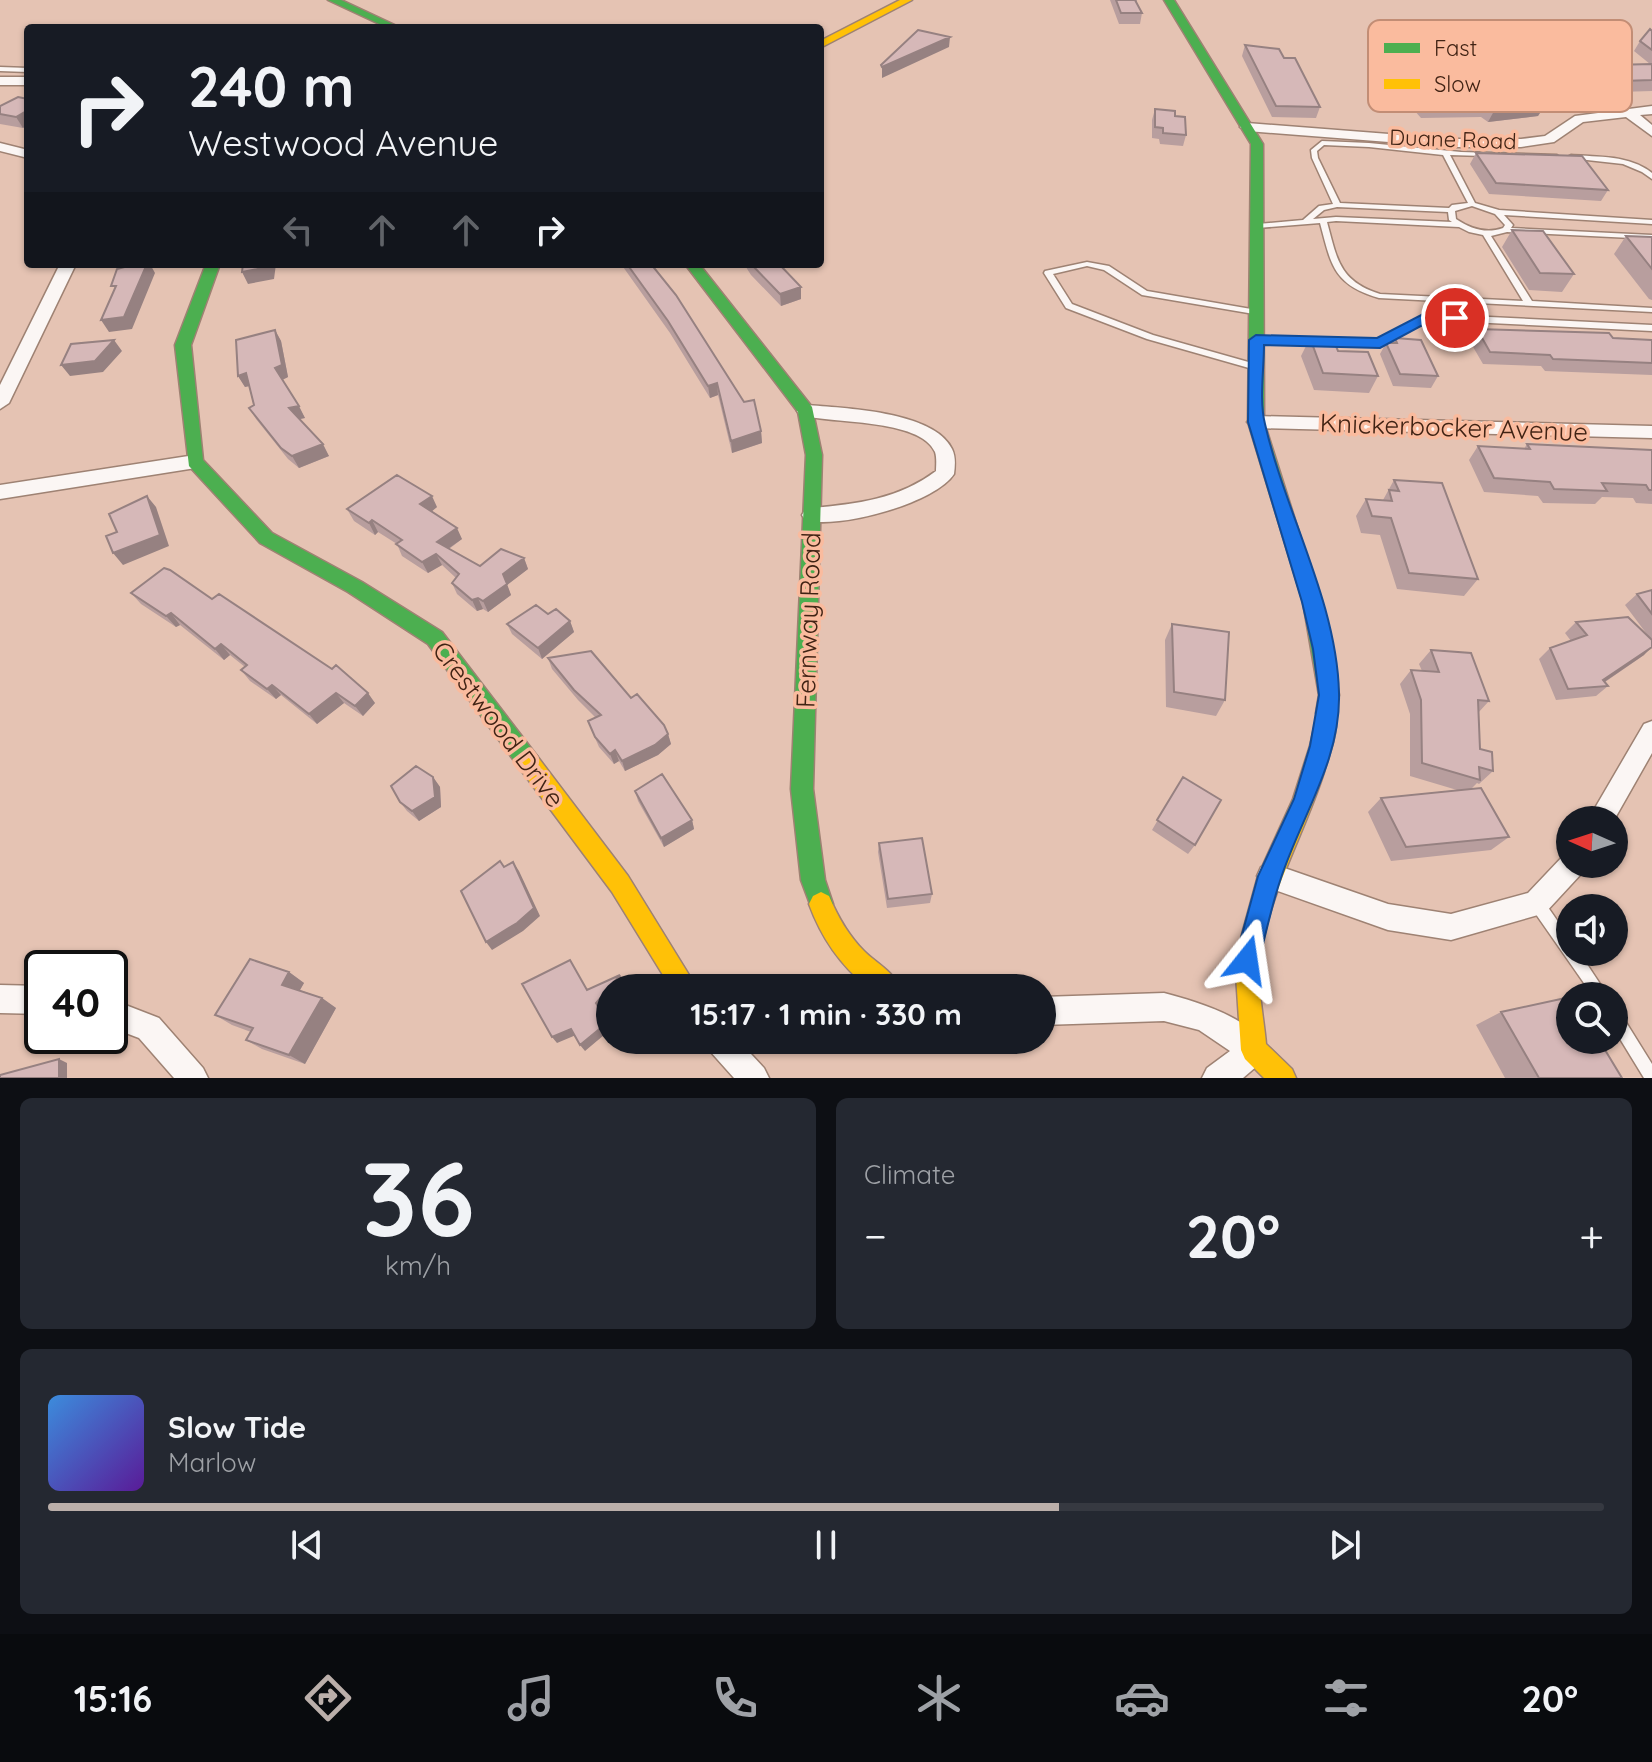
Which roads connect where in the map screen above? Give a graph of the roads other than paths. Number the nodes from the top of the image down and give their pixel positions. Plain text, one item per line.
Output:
1 (333, 0) edge
2 (907, 0) edge
3 (1169, 0) edge
4 (387, 24) edge
5 (824, 43) edge
6 (0, 69) edge
7 (24, 70) edge
8 (0, 81) edge
9 (24, 81) edge
10 (1652, 110) edge
11 (1629, 113) junction
12 (1247, 127) junction
13 (1652, 132) edge
14 (0, 147) edge
15 (24, 153) edge
16 (1446, 153) junction
17 (1652, 177) edge
18 (1472, 204) junction
19 (1337, 205) junction
20 (1451, 210) junction
21 (1498, 212) junction
22 (1323, 220) junction
23 (1305, 222) junction
24 (1652, 222) edge
25 (1459, 225) junction
26 (1257, 226) junction
27 (1506, 230) junction
28 (1486, 234) junction
29 (1652, 237) edge
30 (66, 268) edge
31 (212, 268) edge
32 (695, 268) edge
33 (1528, 302) junction
34 (1652, 310) edge
35 (1256, 312) junction
36 (1652, 328) edge
37 (1256, 340) junction
38 (1256, 367) junction
39 (0, 403) edge
40 (806, 411) junction
41 (1256, 422) junction
42 (1652, 432) edge
43 (195, 462) junction
44 (0, 492) edge
45 (812, 515) junction
46 (1652, 731) edge
47 (1608, 806) edge
48 (1270, 876) junction
49 (1560, 878) edge
50 (1536, 904) junction
51 (1556, 932) edge
52 (676, 974) edge
53 (870, 974) edge
54 (0, 999) edge
55 (24, 1000) edge
56 (1056, 1011) edge
57 (128, 1020) edge
58 (1628, 1038) edge
59 (1254, 1050) junction
60 (732, 1054) edge
61 (1652, 1077) edge
62 (193, 1078) edge
63 (754, 1078) edge
64 (1217, 1078) edge
65 (1283, 1078) edge

1 - 4 street
2 - 5 street
3 - 12 street
6 - 7 lane
8 - 9 street
10 - 11 street, Duane Road
11 - 12 street, Duane Road
11 - 13 street
12 - 26 street
14 - 15 street
16 - 17 lane
16 - 18 lane
16 - 19 lane
18 - 20 lane
18 - 21 lane
19 - 20 lane
19 - 23 lane
20 - 25 lane
21 - 24 lane
21 - 27 lane
22 - 23 lane
22 - 25 lane
22 - 33 lane
23 - 26 lane
25 - 28 lane
26 - 35 street
27 - 28 lane
27 - 29 lane
28 - 33 lane
30 - 39 street
31 - 43 street
32 - 40 street, Fernway Road
33 - 34 lane
35 - 37 street
35 - 38 lane
36 - 37 lane
37 - 38 street
38 - 41 street
40 - 45 street, Fernway Road
40 - 45 street
41 - 42 street, Knickerbocker Avenue
41 - 48 street
43 - 44 street
43 - 52 street, Crestwood Drive
45 - 53 street, Fernway Road
46 - 47 street
48 - 50 street
48 - 59 street
49 - 50 street
50 - 51 lane
54 - 55 street
56 - 59 street
57 - 62 street
58 - 61 lane
59 - 64 street
59 - 65 street
60 - 63 street

